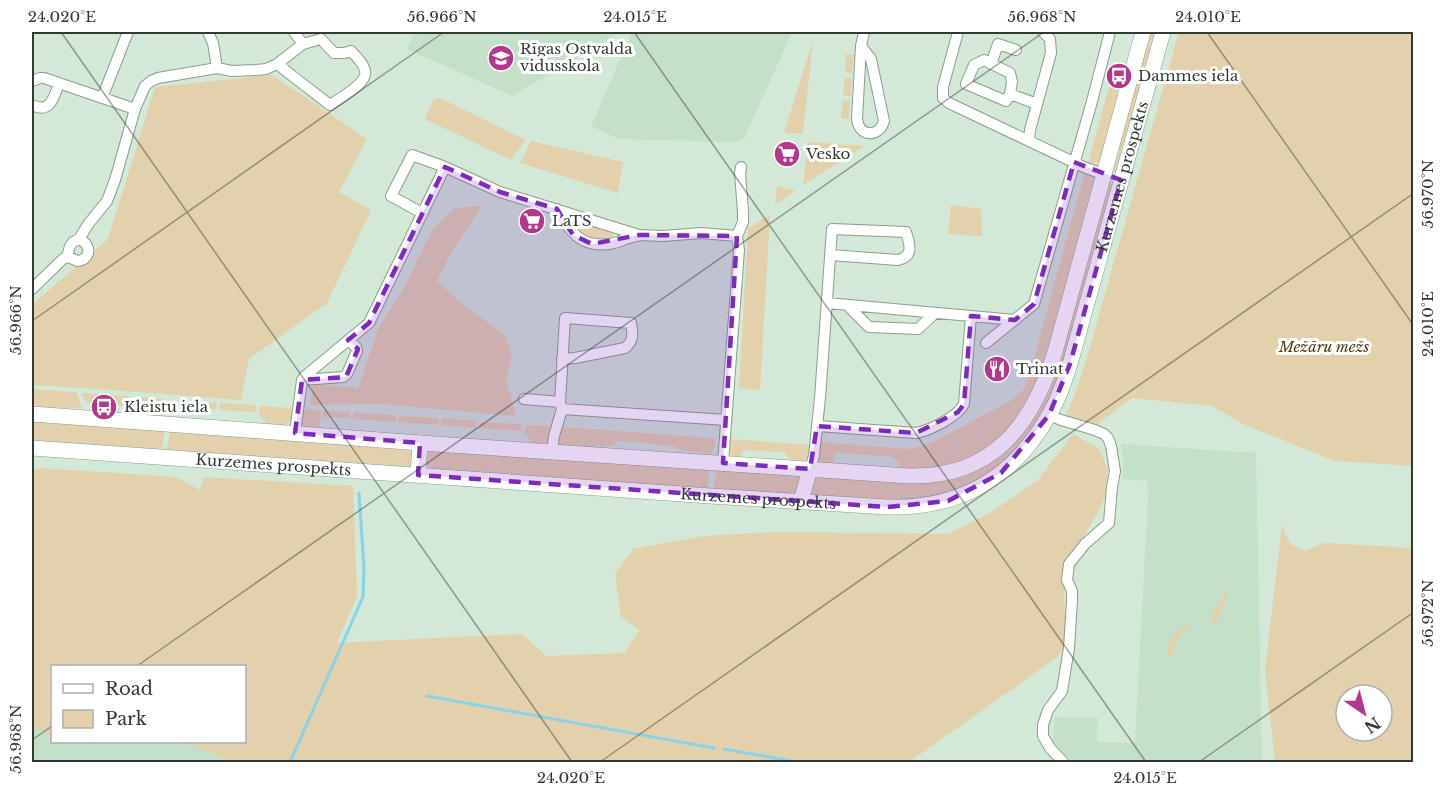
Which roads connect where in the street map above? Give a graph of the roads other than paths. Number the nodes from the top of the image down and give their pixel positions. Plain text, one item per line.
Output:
1 (128, 32) edge
2 (208, 32) edge
3 (294, 32) edge
4 (864, 32) edge
5 (958, 32) edge
6 (1043, 32) edge
7 (1110, 32) edge
8 (1143, 32) edge
9 (1163, 32) edge
10 (303, 44) junction
11 (861, 46) junction
12 (1016, 51) dead end
13 (277, 64) junction
14 (991, 64) junction
15 (217, 68) junction
16 (32, 81) edge
17 (59, 83) junction
18 (1010, 94) junction
19 (102, 98) junction
20 (1037, 104) junction
21 (32, 105) edge
22 (135, 109) junction
23 (1029, 141) junction
24 (1074, 162) junction
25 (445, 167) junction
26 (741, 167) dead end
27 (1103, 174) junction
28 (1121, 180) junction
29 (557, 209) junction
30 (422, 213) junction
31 (639, 235) junction
32 (737, 236) junction
33 (79, 239) junction
34 (830, 255) junction
35 (67, 257) junction
36 (32, 289) edge
37 (827, 303) junction
38 (847, 305) junction
39 (936, 313) junction
40 (970, 316) junction
41 (1015, 320) junction
42 (348, 340) junction
43 (986, 343) dead end
44 (562, 359) junction
45 (302, 380) junction
46 (524, 399) dead end
47 (561, 405) junction
48 (32, 414) edge
49 (1049, 415) junction
50 (726, 420) junction
51 (817, 426) junction
52 (295, 433) junction
53 (420, 443) junction
54 (32, 448) edge
55 (552, 452) junction
56 (723, 463) junction
57 (810, 469) junction
58 (418, 475) junction
59 (801, 501) junction
60 (1063, 762) edge

1 - 19 street
2 - 15 street
3 - 10 street
4 - 11 street
5 - 23 street
6 - 20 street
7 - 24 street
8 - 27 main road, Kurzemes prospekts
9 - 28 main road, Kurzemes prospekts
10 - 13 street
10 - 13 street
11 - 11 street
12 - 14 street
13 - 15 street
14 - 18 street
14 - 18 street
15 - 22 street
16 - 17 street
17 - 19 street
17 - 21 street
18 - 20 street
19 - 22 street
20 - 23 street
22 - 33 street
23 - 24 street
24 - 27 street
24 - 41 street
25 - 29 street
25 - 30 street
25 - 30 street
26 - 32 street
27 - 28 main road
27 - 57 main road, Kurzemes prospekts
28 - 49 main road, Kurzemes prospekts
29 - 31 street
29 - 31 street
30 - 42 street
31 - 32 street
32 - 50 street
33 - 35 street
33 - 35 street
34 - 34 street
34 - 37 street
35 - 36 street
37 - 38 street
37 - 51 street
38 - 39 street
38 - 39 street
39 - 40 street
40 - 41 street
40 - 51 street
41 - 43 street
42 - 45 street
42 - 45 street
44 - 44 street
44 - 47 street
45 - 52 street
46 - 47 street
47 - 50 street
47 - 55 street
48 - 52 main road, Kurzemes prospekts
49 - 59 main road, Kurzemes prospekts
49 - 60 street
50 - 56 street
51 - 57 street
52 - 53 main road, Kurzemes prospekts
53 - 55 main road, Kurzemes prospekts
53 - 58 main road
54 - 58 main road, Kurzemes prospekts
55 - 56 main road, Kurzemes prospekts
56 - 57 main road, Kurzemes prospekts
57 - 59 main road
58 - 59 main road, Kurzemes prospekts

